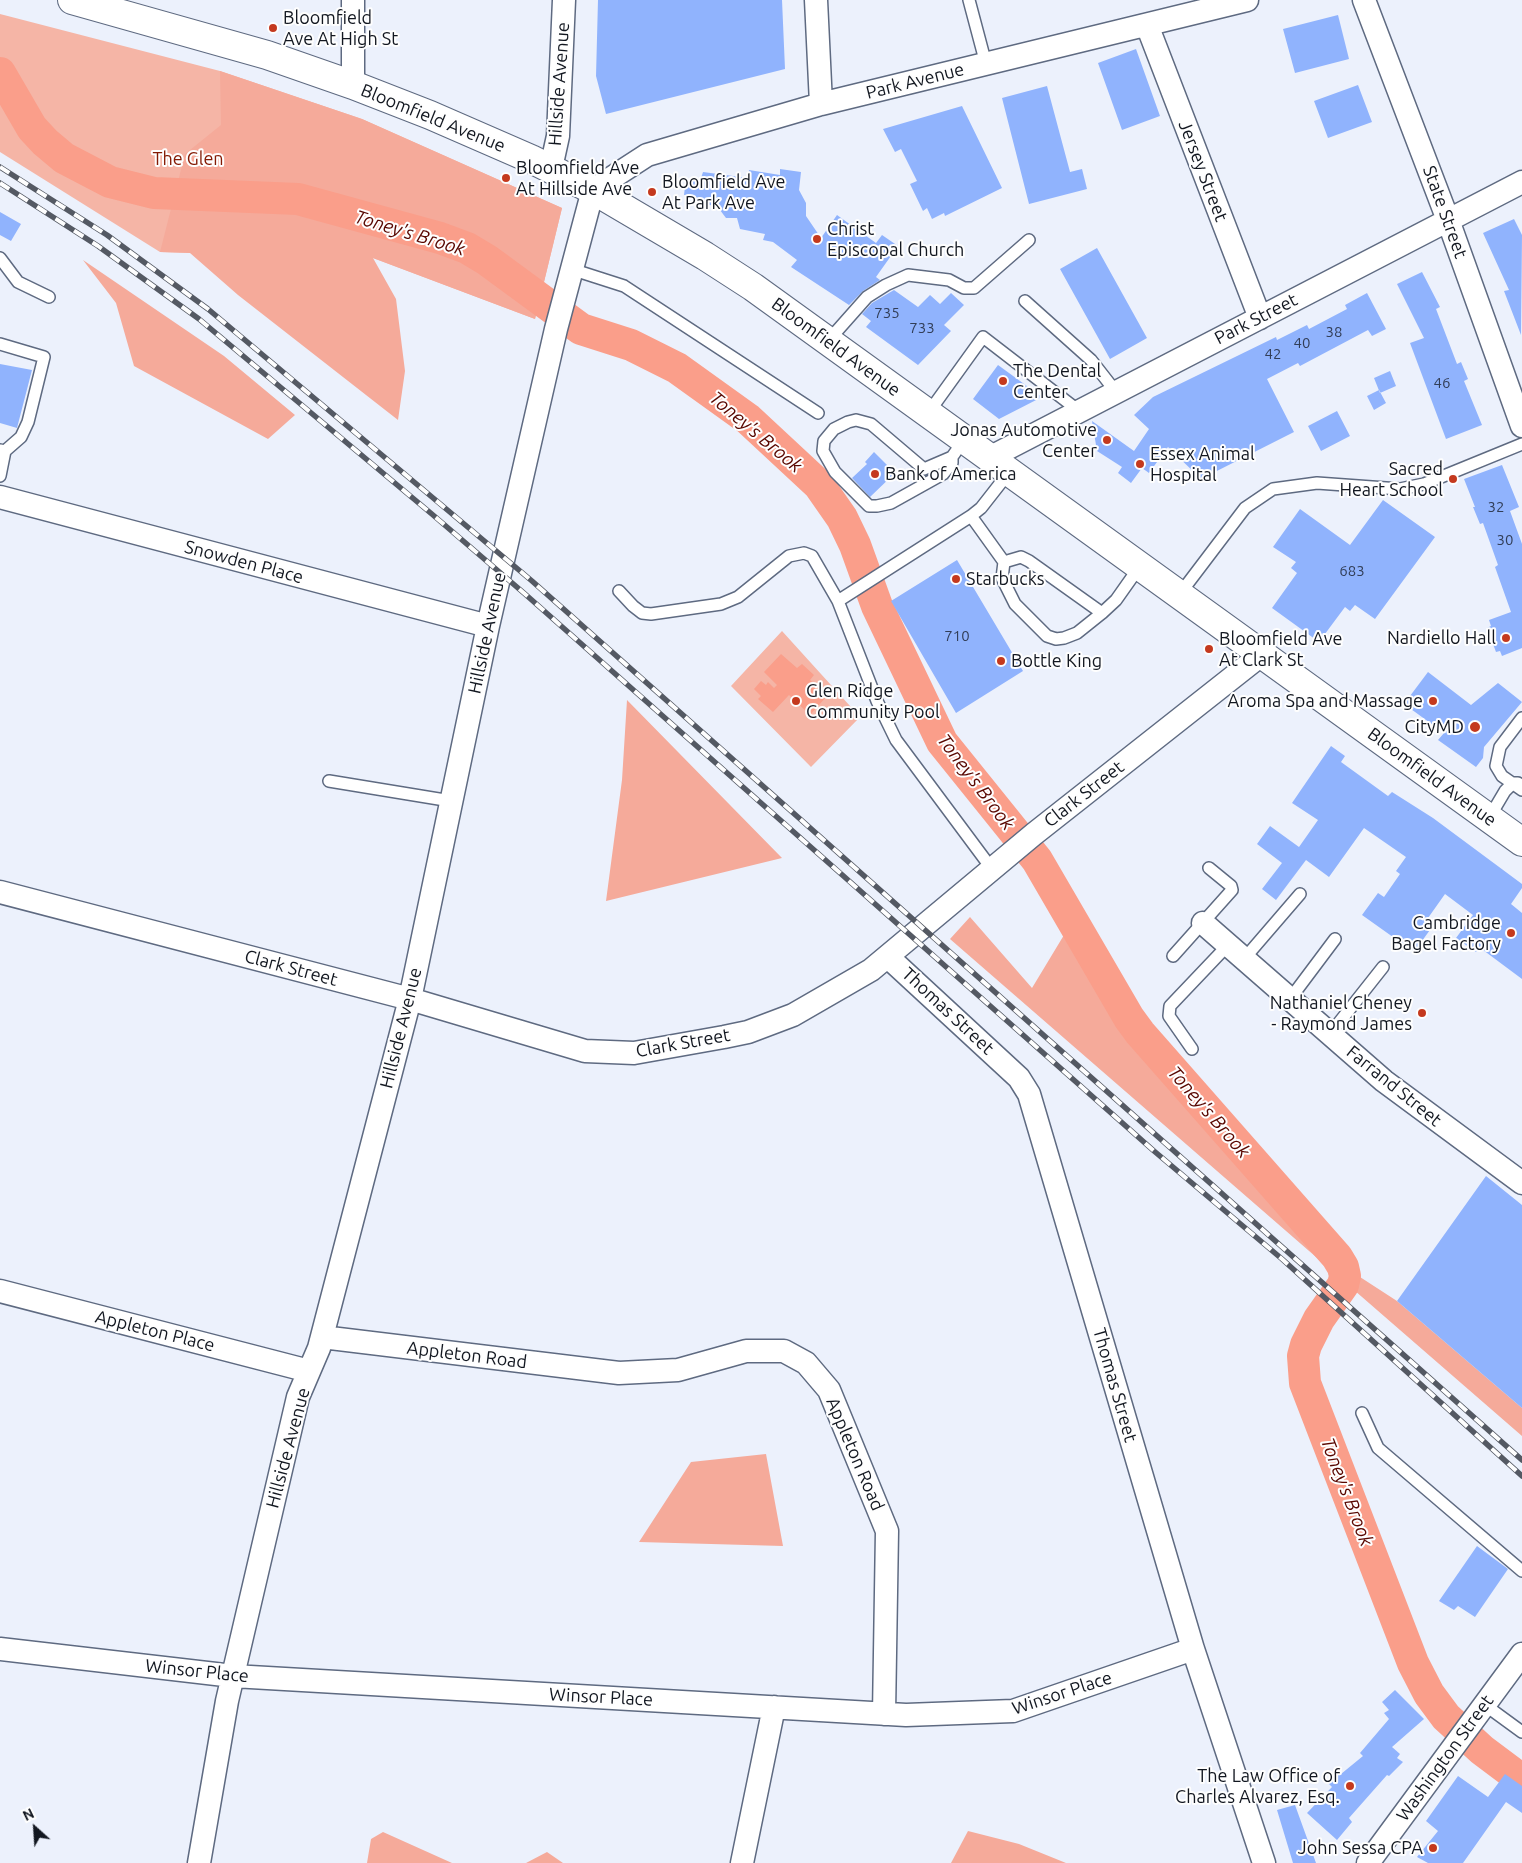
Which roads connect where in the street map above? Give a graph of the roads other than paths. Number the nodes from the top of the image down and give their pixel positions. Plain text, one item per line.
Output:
1 (72, 0) edge
2 (354, 0) edge
3 (564, 0) edge
4 (816, 0) edge
5 (968, 0) edge
6 (1247, 0) edge
7 (1364, 0) edge
8 (1148, 25) junction
9 (986, 64) junction
10 (353, 85) junction
11 (821, 104) junction
12 (551, 168) junction
13 (1522, 182) edge
14 (593, 190) junction
15 (1448, 220) junction
16 (1029, 240) dead end
17 (0, 258) edge
18 (569, 279) junction
19 (49, 296) dead end
20 (1025, 301) dead end
21 (1260, 318) junction
22 (828, 340) junction
23 (0, 344) edge
24 (1116, 392) junction
25 (1079, 411) junction
26 (929, 412) junction
27 (818, 413) dead end
28 (1522, 426) edge
29 (1522, 444) edge
30 (958, 447) junction
31 (2, 450) edge
32 (1001, 464) junction
33 (0, 476) edge
34 (0, 497) edge
35 (971, 516) junction
36 (1004, 562) junction
37 (1140, 566) junction
38 (619, 591) dead end
39 (1179, 594) junction
40 (838, 601) junction
41 (1102, 613) junction
42 (488, 626) junction
43 (1261, 655) junction
44 (1522, 718) edge
45 (329, 781) dead end
46 (1519, 785) edge
47 (451, 801) junction
48 (1489, 818) junction
49 (1522, 842) edge
50 (1210, 868) dead end
51 (992, 869) junction
52 (0, 892) edge
53 (1300, 894) dead end
54 (1203, 924) junction
55 (1335, 939) dead end
56 (1236, 952) junction
57 (1173, 956) dead end
58 (888, 957) junction
59 (1383, 967) dead end
60 (410, 999) junction
61 (1290, 999) junction
62 (1330, 1034) junction
63 (1192, 1049) dead end
64 (1522, 1183) edge
65 (0, 1291) edge
66 (322, 1337) junction
67 (309, 1371) junction
68 (1362, 1413) dead end
69 (1522, 1571) edge
70 (0, 1649) edge
71 (1193, 1649) junction
72 (1522, 1654) edge
73 (233, 1676) junction
74 (774, 1707) junction
75 (1479, 1713) junction
76 (884, 1714) junction
77 (1522, 1732) edge
78 (199, 1863) edge
79 (742, 1863) edge
80 (1264, 1863) edge
81 (1368, 1863) edge

1 - 10 main road, Bloomfield Avenue
2 - 10 street
3 - 12 street, Hillside Avenue
4 - 11 street
5 - 9 lane
6 - 8 street, Park Avenue
7 - 15 street, State Street
8 - 9 street, Park Avenue
8 - 21 street, Jersey Street
9 - 11 street, Park Avenue
10 - 12 main road, Bloomfield Avenue
11 - 14 street, Park Avenue
12 - 14 main road, Bloomfield Avenue
13 - 15 street, Park Street
14 - 18 street, Hillside Avenue
14 - 22 main road, Bloomfield Avenue
15 - 21 street, Park Street
15 - 28 street, State Street
16 - 22 lane
17 - 19 lane
18 - 27 lane
18 - 42 street, Hillside Avenue
20 - 24 lane
21 - 24 street, Park Street
22 - 26 main road, Bloomfield Avenue
23 - 31 lane
24 - 25 street, Park Street
25 - 26 lane
25 - 32 street, Park Street
26 - 30 main road, Bloomfield Avenue
29 - 39 lane
30 - 30 lane
30 - 32 main road, Bloomfield Avenue
31 - 33 lane
32 - 35 lane
32 - 37 main road, Bloomfield Avenue
34 - 42 street, Snowden Place
35 - 36 lane
35 - 40 lane
36 - 41 lane
36 - 41 lane
37 - 39 main road, Bloomfield Avenue
37 - 41 lane
38 - 40 lane
39 - 43 main road, Bloomfield Avenue
40 - 51 lane
42 - 47 street, Hillside Avenue
43 - 48 main road, Bloomfield Avenue
43 - 51 street, Clark Street
44 - 46 lane
45 - 47 lane
46 - 48 lane
47 - 60 street, Hillside Avenue
48 - 49 main road, Bloomfield Avenue
50 - 54 lane
51 - 58 street, Clark Street
52 - 60 street, Clark Street
53 - 56 lane
54 - 56 street, Farrand Street
54 - 57 lane
55 - 61 lane
56 - 61 street, Farrand Street
56 - 63 lane
58 - 60 street, Clark Street
58 - 71 street, Thomas Street
59 - 62 lane
60 - 66 street, Hillside Avenue
61 - 62 street, Farrand Street
62 - 64 street, Farrand Street
65 - 67 street, Appleton Place
66 - 67 street, Hillside Avenue
66 - 76 street, Appleton Road
67 - 73 street, Hillside Avenue
68 - 69 lane
70 - 73 street, Winsor Place
71 - 76 street, Winsor Place
71 - 80 street, Thomas Street
72 - 75 street, Washington Street
73 - 74 street, Winsor Place
73 - 78 street, Hillside Avenue
74 - 76 street, Winsor Place
74 - 79 street
75 - 77 lane
75 - 81 street, Washington Street

